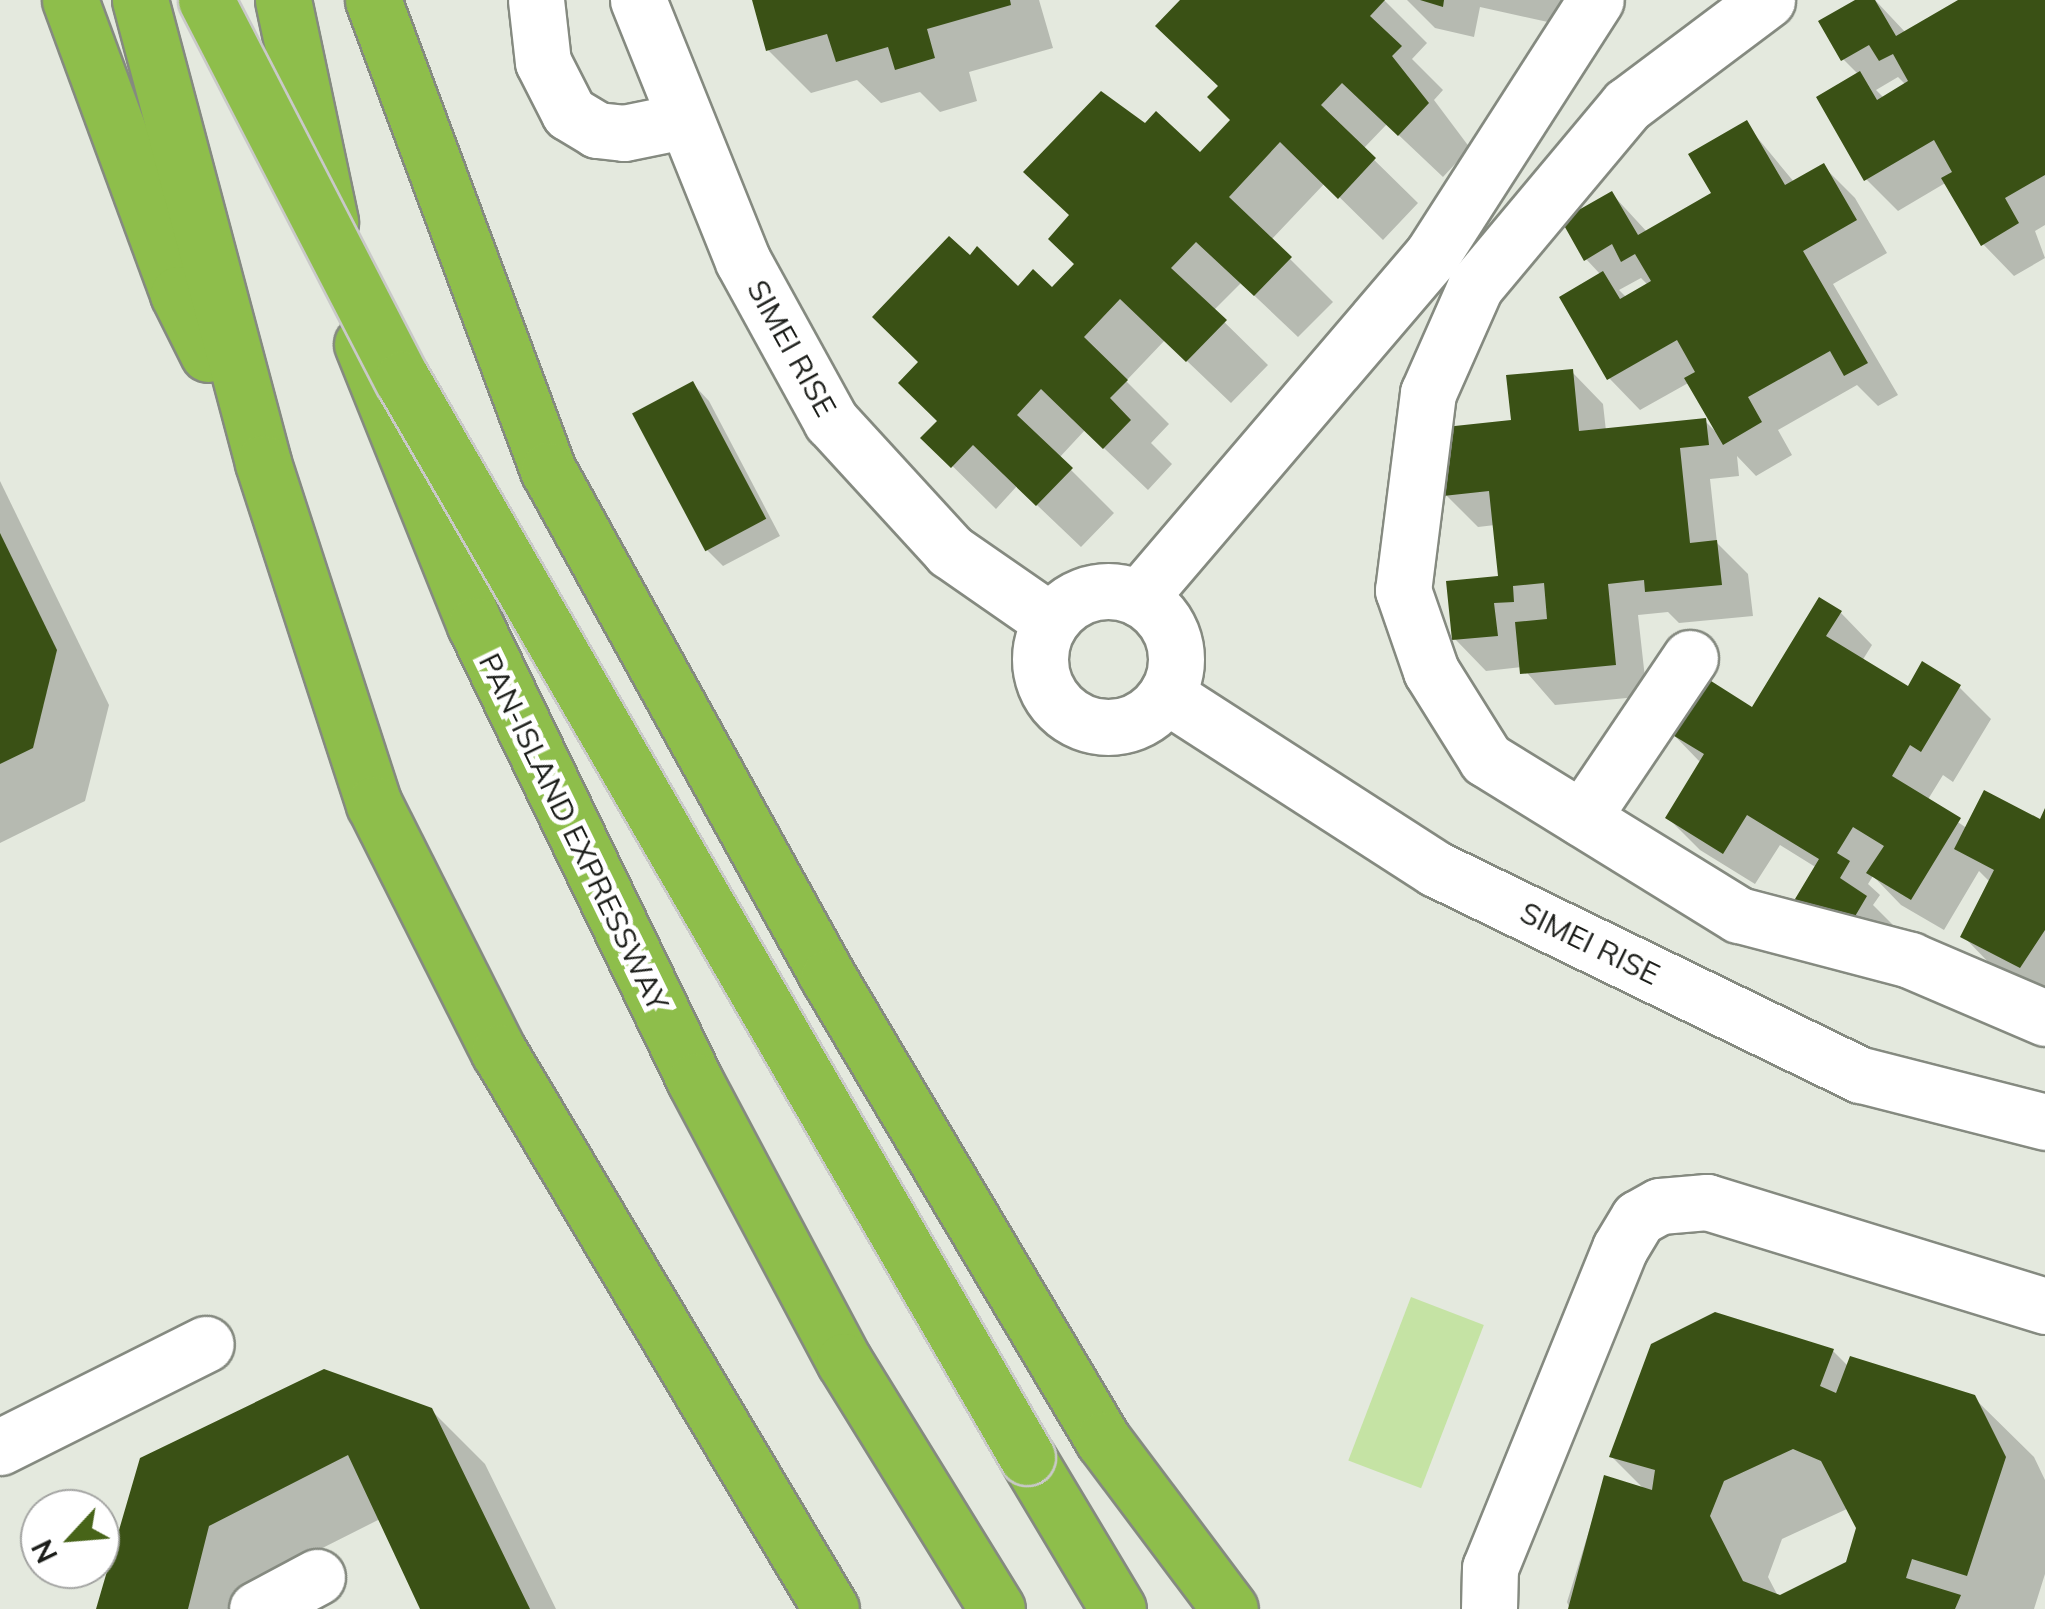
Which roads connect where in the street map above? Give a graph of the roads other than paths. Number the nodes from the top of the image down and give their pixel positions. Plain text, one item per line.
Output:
1 (70, 0) edge
2 (140, 0) edge
3 (206, 0) edge
4 (283, 0) edge
5 (373, 0) edge
6 (398, 0) edge
7 (536, 0) edge
8 (638, 0) edge
9 (1596, 0) edge
10 (1767, 0) edge
11 (410, 88) junction
12 (683, 122) junction
13 (263, 463) junction
14 (1139, 598) junction
15 (1051, 621) junction
16 (1690, 658) dead end
17 (1166, 695) junction
18 (1582, 818) junction
19 (2045, 1018) edge
20 (2045, 1122) edge
21 (2045, 1306) edge
22 (206, 1344) dead end
23 (0, 1447) edge
24 (317, 1577) dead end
25 (258, 1609) edge
26 (831, 1609) edge
27 (997, 1609) edge
28 (1118, 1609) edge
29 (1230, 1609) edge
30 (1489, 1609) edge

1 - 13 highway
2 - 13 highway
3 - 28 highway, bridge
4 - 27 highway, PAN-ISLAND EXPRESSWAY
5 - 11 highway
6 - 11 highway
7 - 12 lane
8 - 12 lane, SIMEI RISE
9 - 14 lane
10 - 18 lane
11 - 29 highway
12 - 15 lane, SIMEI RISE
13 - 26 highway
14 - 15 lane
14 - 17 lane
15 - 17 lane
16 - 18 lane
17 - 20 lane, SIMEI RISE
18 - 19 lane
21 - 30 lane
22 - 23 lane
24 - 25 lane

